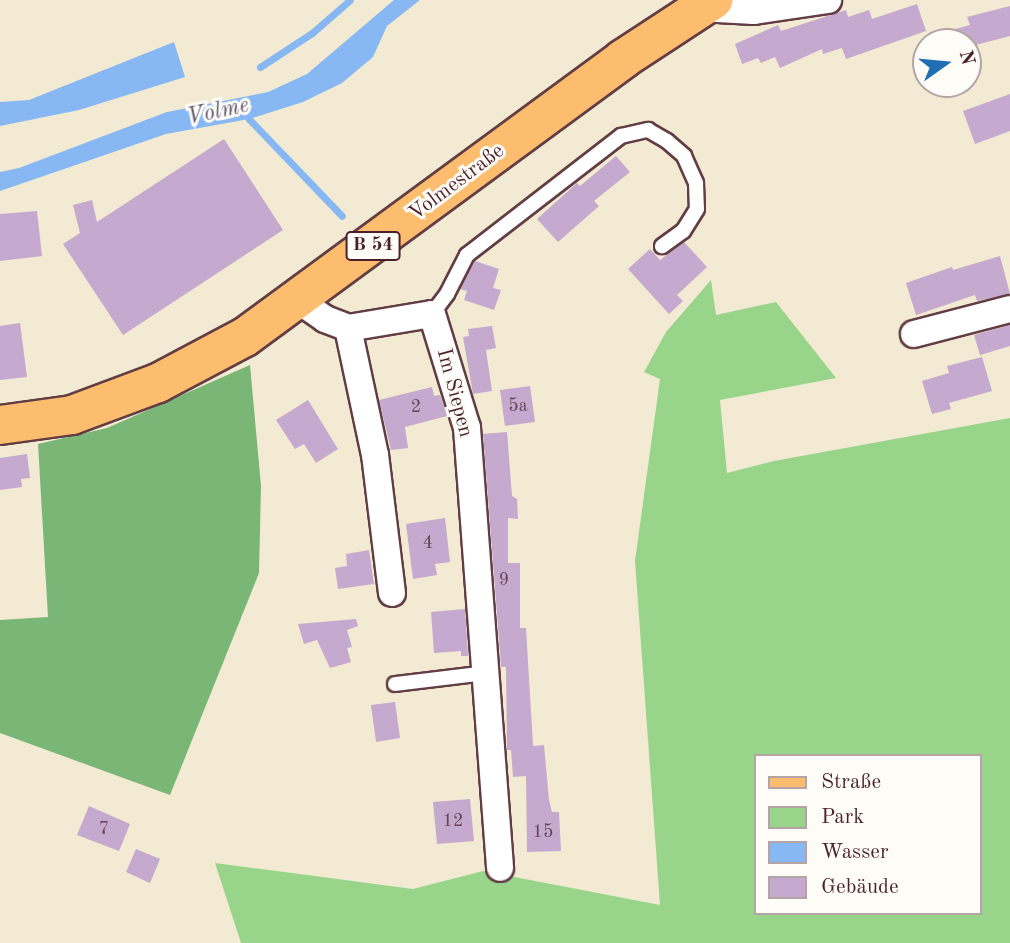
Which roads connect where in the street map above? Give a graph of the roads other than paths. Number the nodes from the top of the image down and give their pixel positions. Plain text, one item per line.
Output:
1 (828, 0) edge
2 (706, 4) edge
3 (662, 246) dead end
4 (298, 300) junction
5 (1010, 309) edge
6 (432, 314) junction
7 (348, 328) junction
8 (914, 334) dead end
9 (0, 425) edge
10 (392, 593) dead end
11 (486, 673) junction
12 (396, 684) dead end
13 (500, 868) dead end

1 - 2 street
2 - 4 main road, Volmestraße / B 54
3 - 6 lane
4 - 7 street
4 - 9 main road, Volmestraße / B 54
5 - 8 street
6 - 7 street
6 - 11 street, Im Siepen
7 - 10 street
11 - 12 lane
11 - 13 street, Im Siepen

